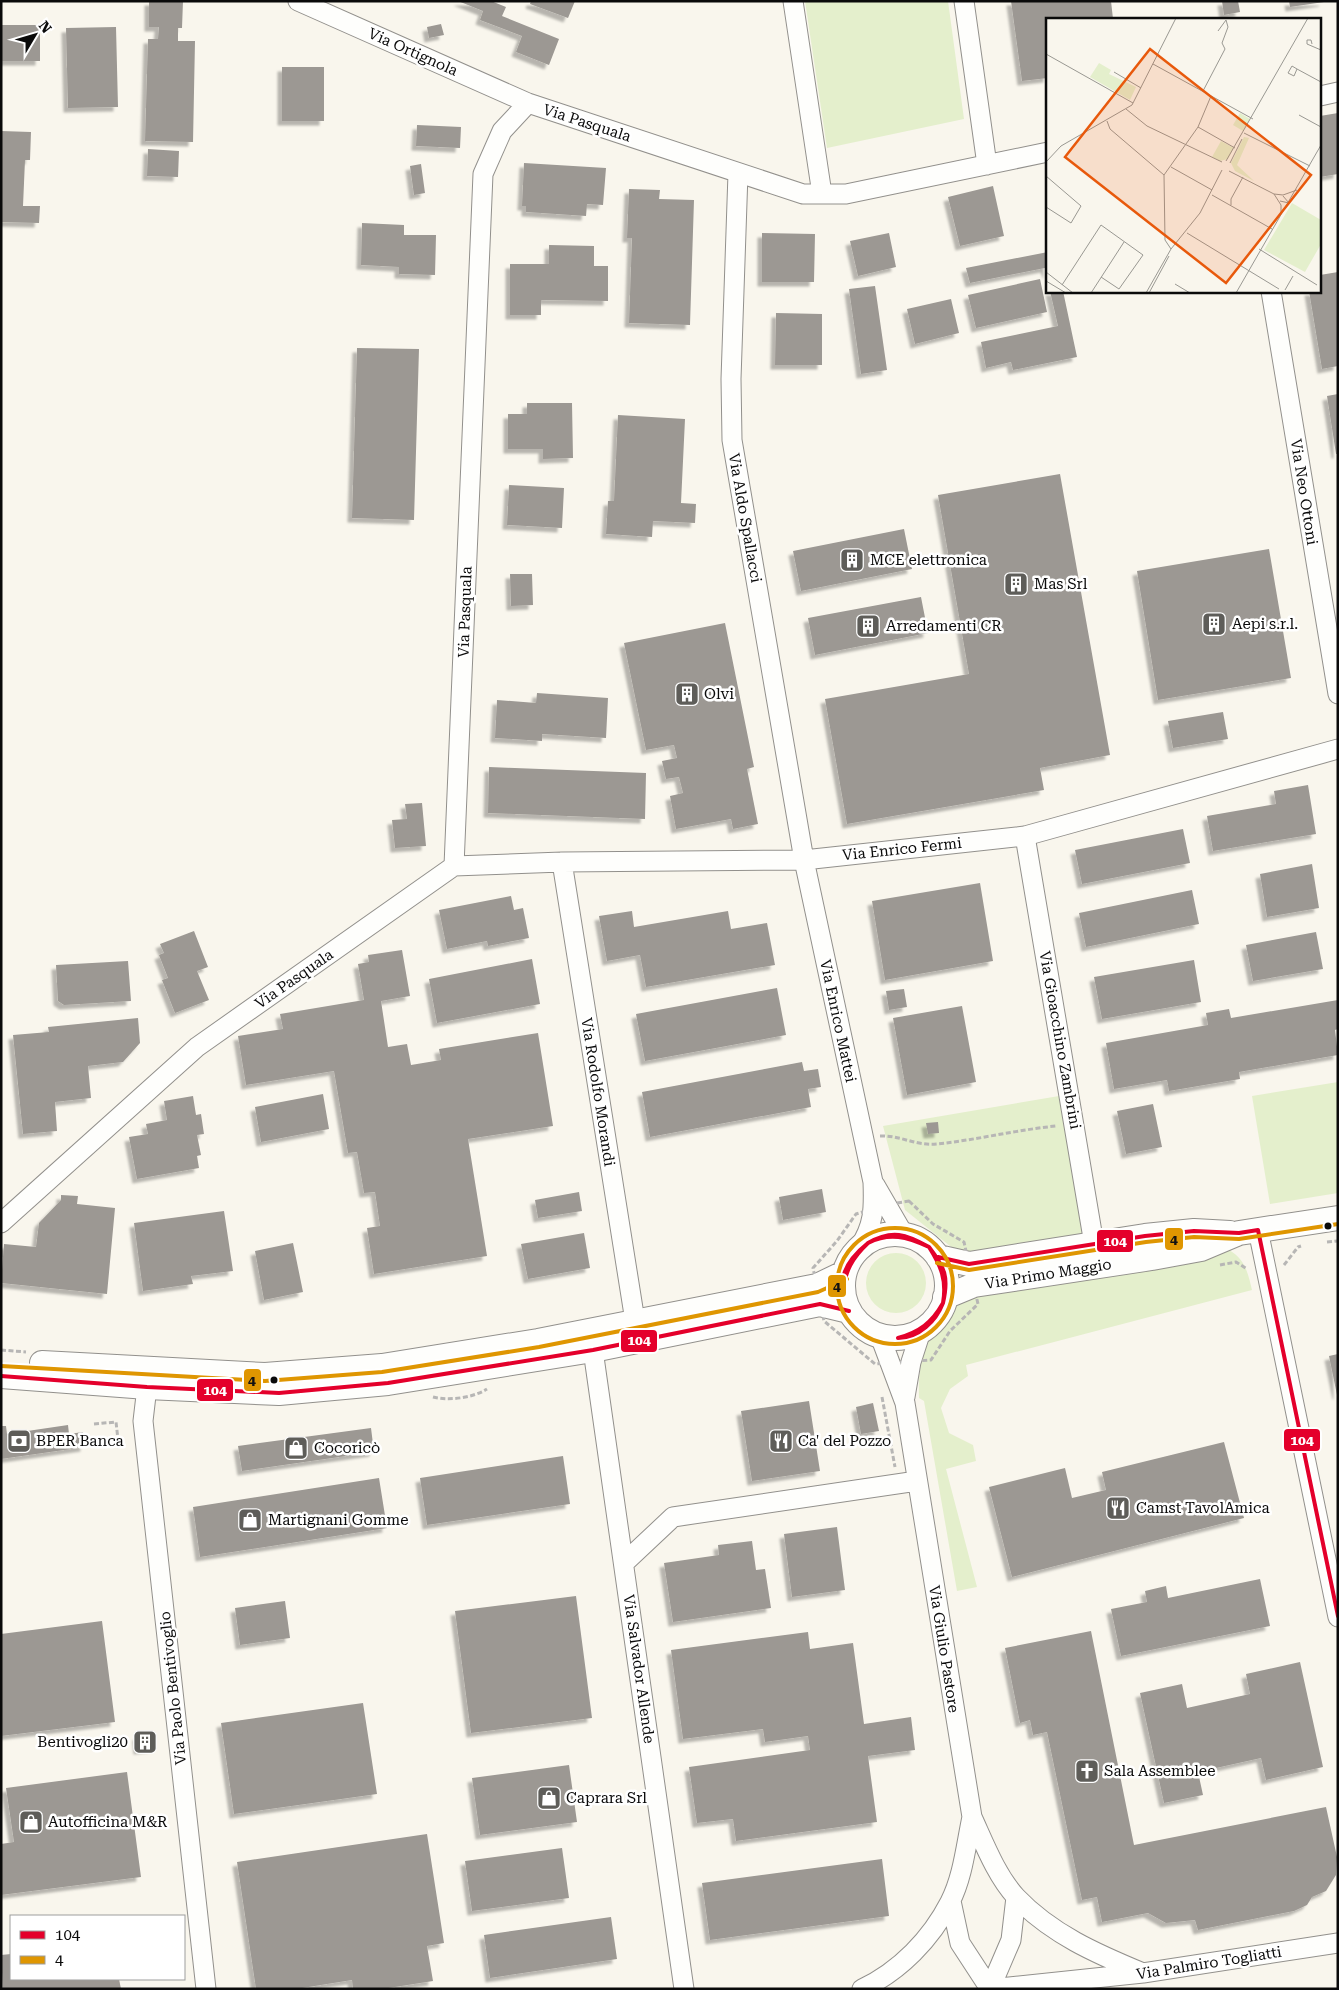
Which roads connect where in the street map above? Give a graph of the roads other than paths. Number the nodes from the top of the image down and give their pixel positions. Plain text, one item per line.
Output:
1 (298, 1) edge
2 (793, 1) edge
3 (964, 1) edge
4 (1338, 92) edge
5 (1322, 96) edge
6 (528, 103) junction
7 (1046, 152) edge
8 (987, 165) junction
9 (738, 173) junction
10 (822, 194) junction
11 (1271, 292) edge
12 (1335, 657) edge
13 (1338, 694) edge
14 (1338, 749) edge
15 (1025, 836) junction
16 (804, 860) junction
17 (562, 862) junction
18 (454, 866) junction
19 (879, 1207) junction
20 (1338, 1218) edge
21 (1, 1223) edge
22 (1249, 1232) junction
23 (904, 1235) junction
24 (1094, 1244) junction
25 (859, 1248) junction
26 (938, 1257) junction
27 (844, 1273) junction
28 (972, 1275) junction
29 (819, 1295) junction
30 (945, 1297) junction
31 (849, 1311) junction
32 (635, 1321) junction
33 (921, 1331) junction
34 (880, 1336) junction
35 (593, 1350) junction
36 (1, 1360) edge
37 (1, 1376) edge
38 (147, 1387) junction
39 (905, 1403) junction
40 (917, 1481) junction
41 (624, 1562) junction
42 (1338, 1617) edge
43 (972, 1817) junction
44 (1016, 1897) junction
45 (951, 1901) junction
46 (1338, 1943) edge
47 (1143, 1973) junction
48 (206, 1989) edge
49 (684, 1989) edge
50 (862, 1989) edge
51 (990, 1989) edge

1 - 6 street, Via Ortignola
2 - 10 street
3 - 8 street
4 - 5 street
6 - 9 street, Via Pasquala
6 - 18 street, Via Pasquala
7 - 8 street, Via Pasquala
8 - 10 street, Via Pasquala
9 - 10 street, Via Pasquala
9 - 16 street, Via Aldo Spallacci
11 - 12 street, Via Neo Ottoni
12 - 13 street, Via Neo Ottoni
14 - 15 street, Via Enrico Fermi
15 - 16 street, Via Enrico Fermi
15 - 24 street, Via Gioacchino Zambrini
16 - 17 street, Via Enrico Fermi
16 - 19 street, Via Enrico Mattei
17 - 18 street, Via Enrico Fermi
17 - 32 street, Via Rodolfo Morandi
18 - 21 street, Via Pasquala
19 - 23 street, Via Enrico Mattei
19 - 25 street
20 - 22 street, Via Primo Maggio
22 - 24 street, Via Primo Maggio
22 - 28 street, Via Primo Maggio
22 - 42 street
23 - 25 street
23 - 26 street, Via Primo Maggio
24 - 28 street, Via Primo Maggio
25 - 27 street
26 - 28 street, Via Primo Maggio
26 - 30 street
27 - 29 street
27 - 31 street
28 - 30 street, Via Primo Maggio
29 - 31 street
29 - 32 street
29 - 35 street
30 - 33 street
31 - 34 street
32 - 36 street
33 - 34 street
33 - 39 street, Via Giulio Pastore
34 - 39 street, Via Giulio Pastore
35 - 38 street
35 - 41 street, Via Salvador Allende
37 - 38 street
38 - 48 street, Via Paolo Bentivoglio
39 - 40 street, Via Giulio Pastore
40 - 41 street
40 - 43 street, Via Giulio Pastore
41 - 49 street, Via Salvador Allende
43 - 44 street, Via Giulio Pastore
43 - 45 street, Via Giulio Pastore
44 - 47 street, Via Giulio Pastore
44 - 51 street
45 - 50 street, Via Giulio Pastore
45 - 51 street
46 - 47 street, Via Palmiro Togliatti
47 - 51 street, Via Palmiro Togliatti

